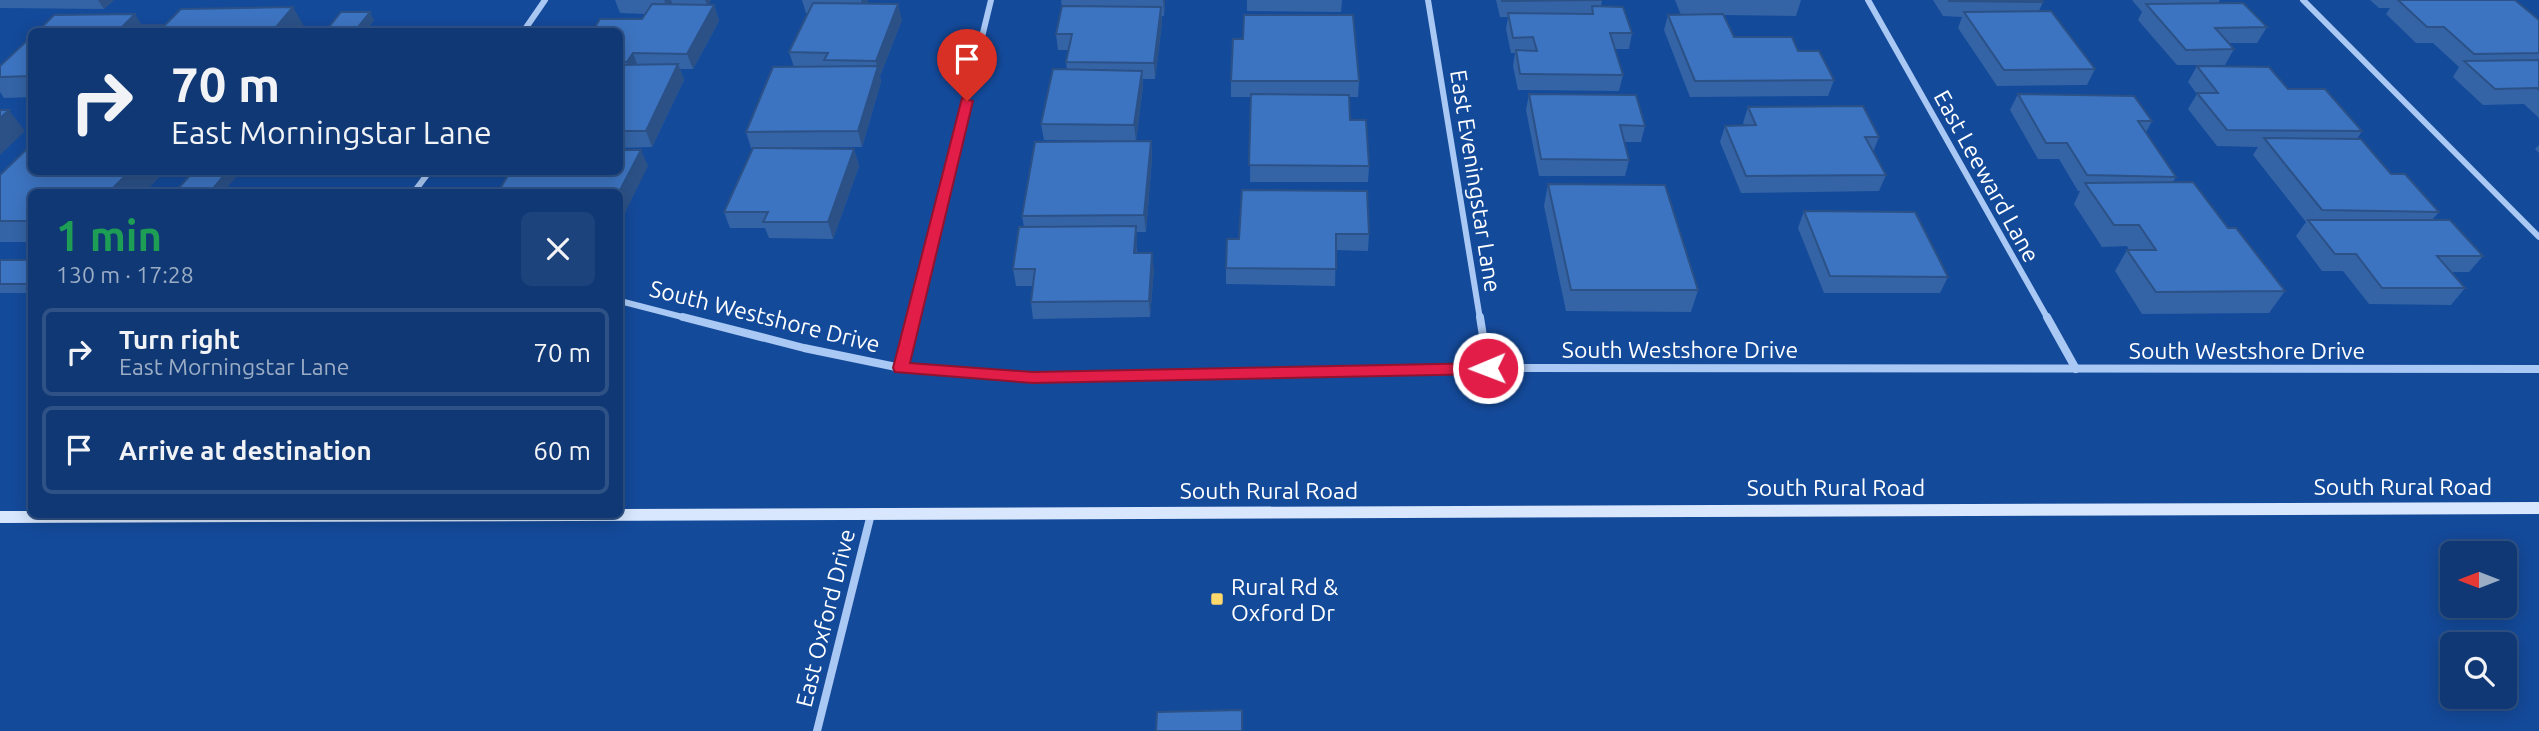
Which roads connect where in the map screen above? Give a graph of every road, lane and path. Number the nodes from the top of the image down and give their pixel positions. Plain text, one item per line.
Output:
1 (545, 0) edge
2 (991, 0) edge
3 (1428, 0) edge
4 (1868, 0) edge
5 (2303, 0) edge
6 (526, 28) edge
7 (2539, 237) edge
8 (623, 302) edge
9 (901, 368) junction
10 (1488, 368) junction
11 (2076, 369) junction
12 (2539, 369) edge
13 (2539, 508) edge
14 (623, 514) edge
15 (872, 514) junction
16 (0, 517) edge
17 (28, 517) edge
18 (817, 731) edge

1 - 6 street
2 - 9 street
3 - 10 street, East Eveningstar Lane
4 - 11 street, East Leeward Lane
5 - 7 street
8 - 9 street, South Westshore Drive
9 - 10 street, South Westshore Drive
10 - 11 street, South Westshore Drive
11 - 12 street, South Westshore Drive
13 - 15 main road, South Rural Road
14 - 15 main road, South Rural Road
15 - 18 street, East Oxford Drive
16 - 17 main road, South Rural Road

